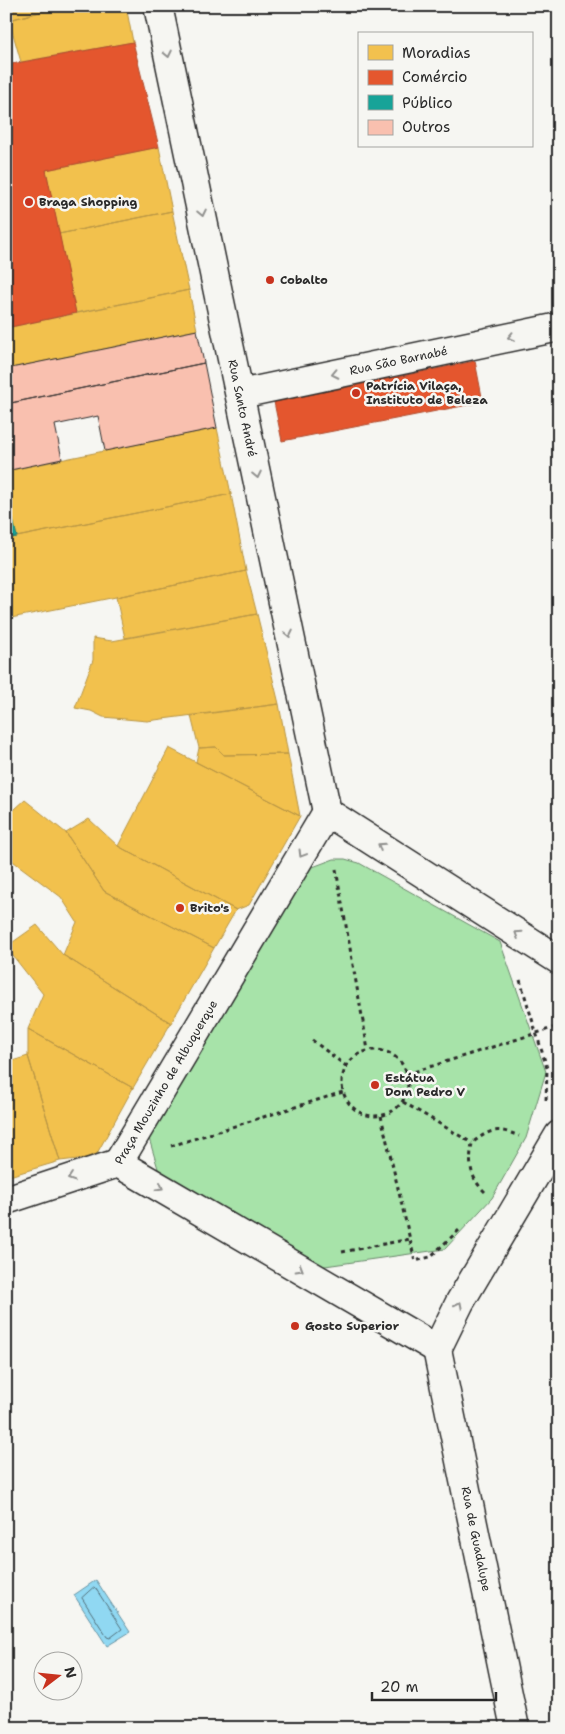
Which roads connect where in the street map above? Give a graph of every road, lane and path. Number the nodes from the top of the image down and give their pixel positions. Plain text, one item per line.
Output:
1 (158, 6) edge
2 (559, 327) edge
3 (240, 394) junction
4 (327, 812) junction
5 (559, 960) edge
6 (518, 975) dead end
7 (559, 1026) edge
8 (537, 1033) junction
9 (312, 1040) dead end
10 (368, 1050) junction
11 (346, 1066) junction
12 (407, 1074) junction
13 (343, 1092) junction
14 (403, 1102) junction
15 (543, 1109) dead end
16 (381, 1116) junction
17 (559, 1134) edge
18 (526, 1138) dead end
19 (168, 1140) dead end
20 (472, 1143) junction
21 (169, 1146) junction
22 (172, 1153) dead end
23 (118, 1162) junction
24 (492, 1198) dead end
25 (6, 1200) edge
26 (463, 1224) dead end
27 (410, 1239) junction
28 (334, 1254) dead end
29 (437, 1349) junction
30 (515, 1728) edge

1 -> 3 street, Rua Santo André
2 -> 3 street, Rua São Barnabé
3 -> 4 street, Rua Santo André
5 -> 4 street
4 - 10 path
4 -> 23 street, Praça Mouzinho de Albuquerque
6 - 8 path
7 - 8 path
8 - 12 path
8 - 15 path
9 - 11 path
10 - 11 path
10 - 12 path
11 - 13 path
12 - 14 path
13 - 16 path
13 - 21 path
14 - 16 path
14 - 20 path
16 - 27 path
29 -> 17 street
18 - 20 path
19 - 21 path
20 - 24 path
21 - 22 path
23 -> 25 street
23 -> 29 street, Praça Mouzinho de Albuquerque
26 - 27 path
27 - 28 path
29 - 30 street, Rua de Guadalupe

